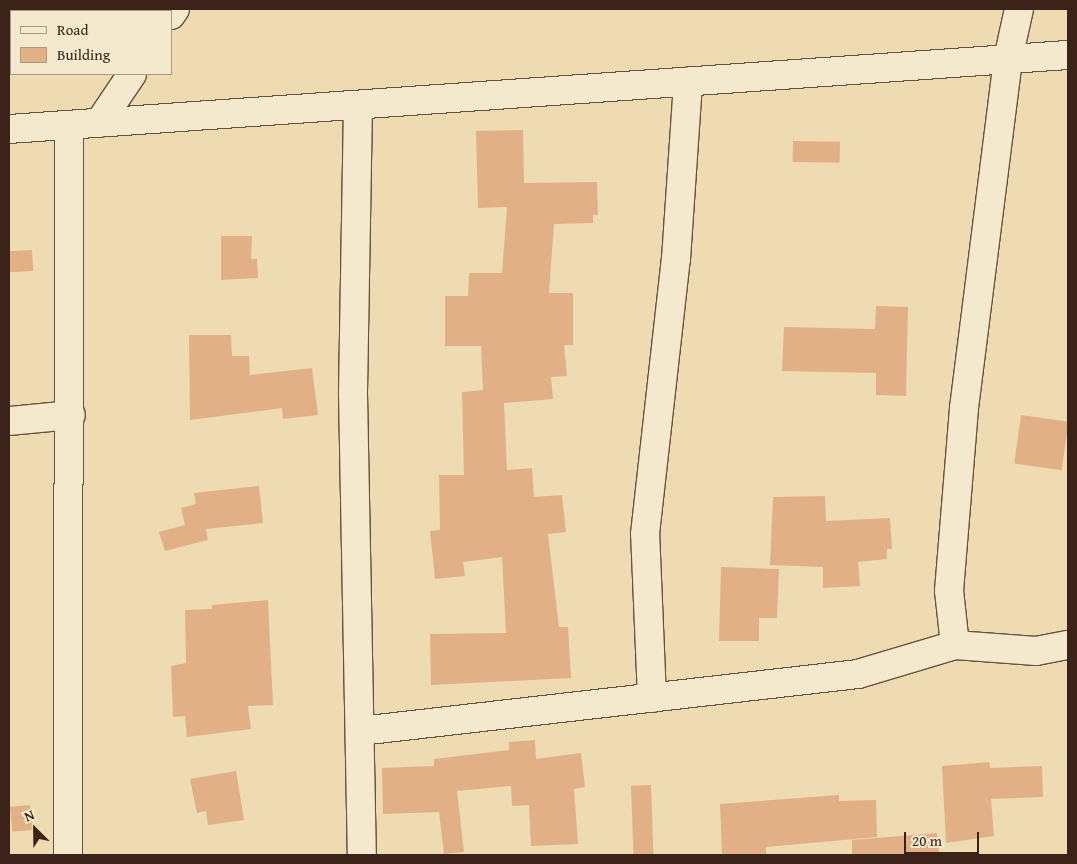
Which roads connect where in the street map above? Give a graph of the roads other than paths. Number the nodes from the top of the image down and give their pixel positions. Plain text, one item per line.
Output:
1 (1019, 9) edge
2 (1068, 55) edge
3 (1008, 59) junction
4 (131, 75) edge
5 (688, 82) junction
6 (358, 105) junction
7 (99, 123) junction
8 (69, 125) junction
9 (9, 129) edge
10 (71, 415) junction
11 (9, 421) edge
12 (955, 645) junction
13 (1068, 645) edge
14 (652, 698) junction
15 (360, 731) junction
16 (68, 855) edge
17 (362, 855) edge

1 - 3 street
2 - 3 street
3 - 5 street
3 - 12 street
4 - 7 street
5 - 6 street
5 - 14 street
6 - 7 street
6 - 15 street
7 - 8 street
8 - 9 street
8 - 10 street
10 - 11 street
10 - 16 street
12 - 13 street
12 - 14 street
14 - 15 street
15 - 17 street

